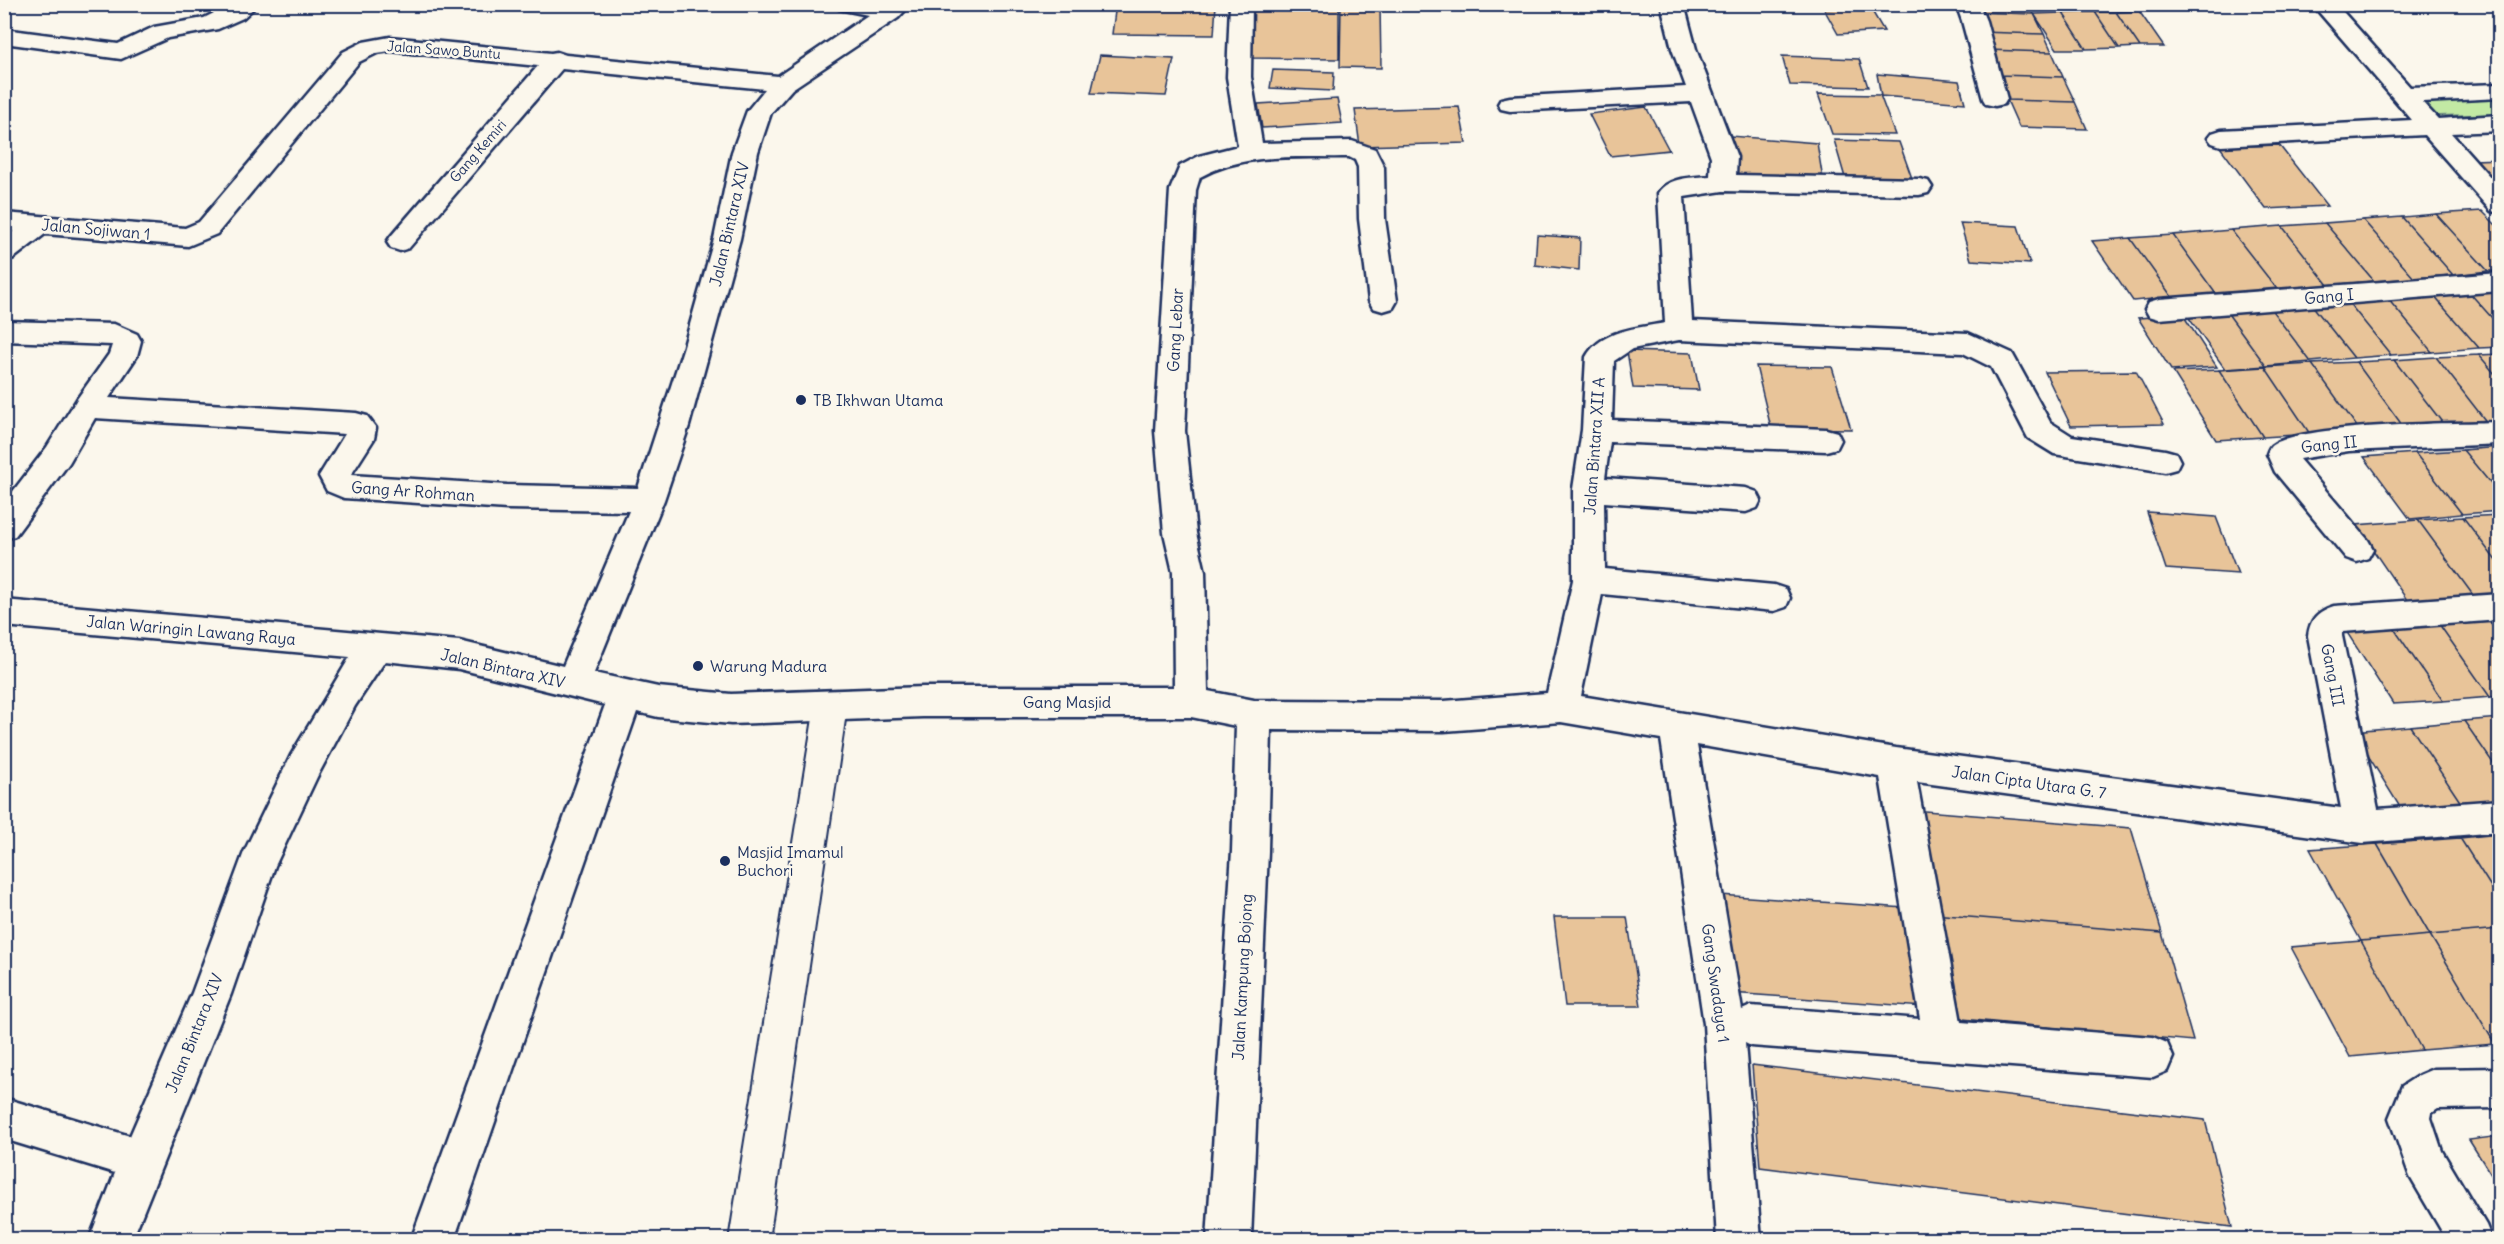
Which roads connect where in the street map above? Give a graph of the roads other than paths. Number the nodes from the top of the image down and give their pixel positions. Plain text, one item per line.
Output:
1 (247, 4) edge
2 (847, 4) edge
3 (1241, 4) edge
4 (1672, 4) edge
5 (1967, 4) edge
6 (2323, 4) edge
7 (895, 9) edge
8 (4, 36) edge
9 (557, 59) junction
10 (783, 84) junction
11 (2499, 91) edge
12 (1700, 94) junction
13 (2404, 95) junction
14 (1995, 99) dead end
15 (1510, 104) dead end
16 (2499, 123) edge
17 (2430, 125) junction
18 (2221, 138) dead end
19 (1251, 151) junction
20 (1723, 183) junction
21 (1919, 187) dead end
22 (2499, 205) edge
23 (4, 222) edge
24 (40, 225) junction
25 (188, 237) joint
26 (400, 242) dead end
27 (4, 252) edge
28 (2499, 282) edge
29 (1383, 301) dead end
30 (2158, 309) dead end
31 (1679, 330) junction
32 (4, 331) edge
33 (87, 406) junction
34 (1597, 430) junction
35 (2499, 433) edge
36 (1826, 440) dead end
37 (2165, 461) dead end
38 (1588, 489) junction
39 (649, 500) junction
40 (1746, 500) dead end
41 (4, 527) edge
42 (2357, 549) dead end
43 (1588, 580) junction
44 (1774, 598) dead end
45 (2499, 607) edge
46 (4, 613) edge
47 (376, 646) junction
48 (573, 683) junction
49 (624, 696) junction
50 (1191, 702) junction
51 (831, 706) junction
52 (1561, 707) junction
53 (1254, 715) junction
54 (1677, 728) junction
55 (1896, 764) junction
56 (2499, 816) edge
57 (2363, 827) junction
58 (1751, 1026) dead end
59 (1944, 1041) junction
60 (2153, 1057) dead end
61 (2499, 1088) edge
62 (4, 1118) edge
63 (141, 1160) junction
64 (110, 1239) edge
65 (432, 1239) edge
66 (749, 1239) edge
67 (1229, 1239) edge
68 (1738, 1239) edge
69 (2471, 1239) edge

1 - 8 street
2 - 7 street
3 - 19 street
4 - 12 street
5 - 14 street
6 - 13 street
7 - 10 street, Jalan Bintara XIV
9 - 10 street, Jalan Sawo Buntu
9 - 25 street, Jalan Sawo Buntu
9 - 26 street, Gang Kemiri
10 - 39 street, Jalan Bintara XIV
11 - 13 street
12 - 15 street
12 - 20 street
13 - 17 street
16 - 17 street
17 - 18 street
17 - 22 street
19 - 29 street
19 - 50 street, Gang Lebar
20 - 21 street
20 - 31 street
23 - 24 street, Jalan Sojiwan 1
24 - 25 street, Jalan Sojiwan 1
24 - 27 street
28 - 30 street, Gang I
31 - 34 street, Jalan Bintara XII A
31 - 37 street
32 - 33 street
33 - 39 street, Gang Ar Rohman
33 - 41 street
34 - 36 street
34 - 38 street, Jalan Bintara XII A
35 - 42 street, Gang II
38 - 40 street
38 - 43 street, Jalan Bintara XII A
39 - 48 street, Jalan Bintara XIV
43 - 44 street
43 - 52 street, Jalan Bintara XII A
45 - 57 street, Gang III
46 - 47 street, Jalan Waringin Lawang Raya
47 - 48 street, Jalan Bintara XIV
47 - 63 street, Jalan Bintara XIV
48 - 49 street, Gang Masjid
49 - 51 street, Gang Masjid
49 - 65 street
50 - 51 street, Gang Masjid
50 - 53 street, Gang Masjid
51 - 66 lane
52 - 53 street, Gang Masjid
52 - 54 street, Jalan Cipta Utara G. 7
53 - 67 street, Jalan Kampung Bojong
54 - 55 street, Jalan Cipta Utara G. 7
54 - 68 street, Gang Swadaya 1
55 - 57 street, Jalan Cipta Utara G. 7
55 - 59 street
56 - 57 street, Jalan Cipta Utara G. 7
58 - 59 street
59 - 60 street
61 - 69 street
62 - 63 street
63 - 64 street, Jalan Bintara XIV

